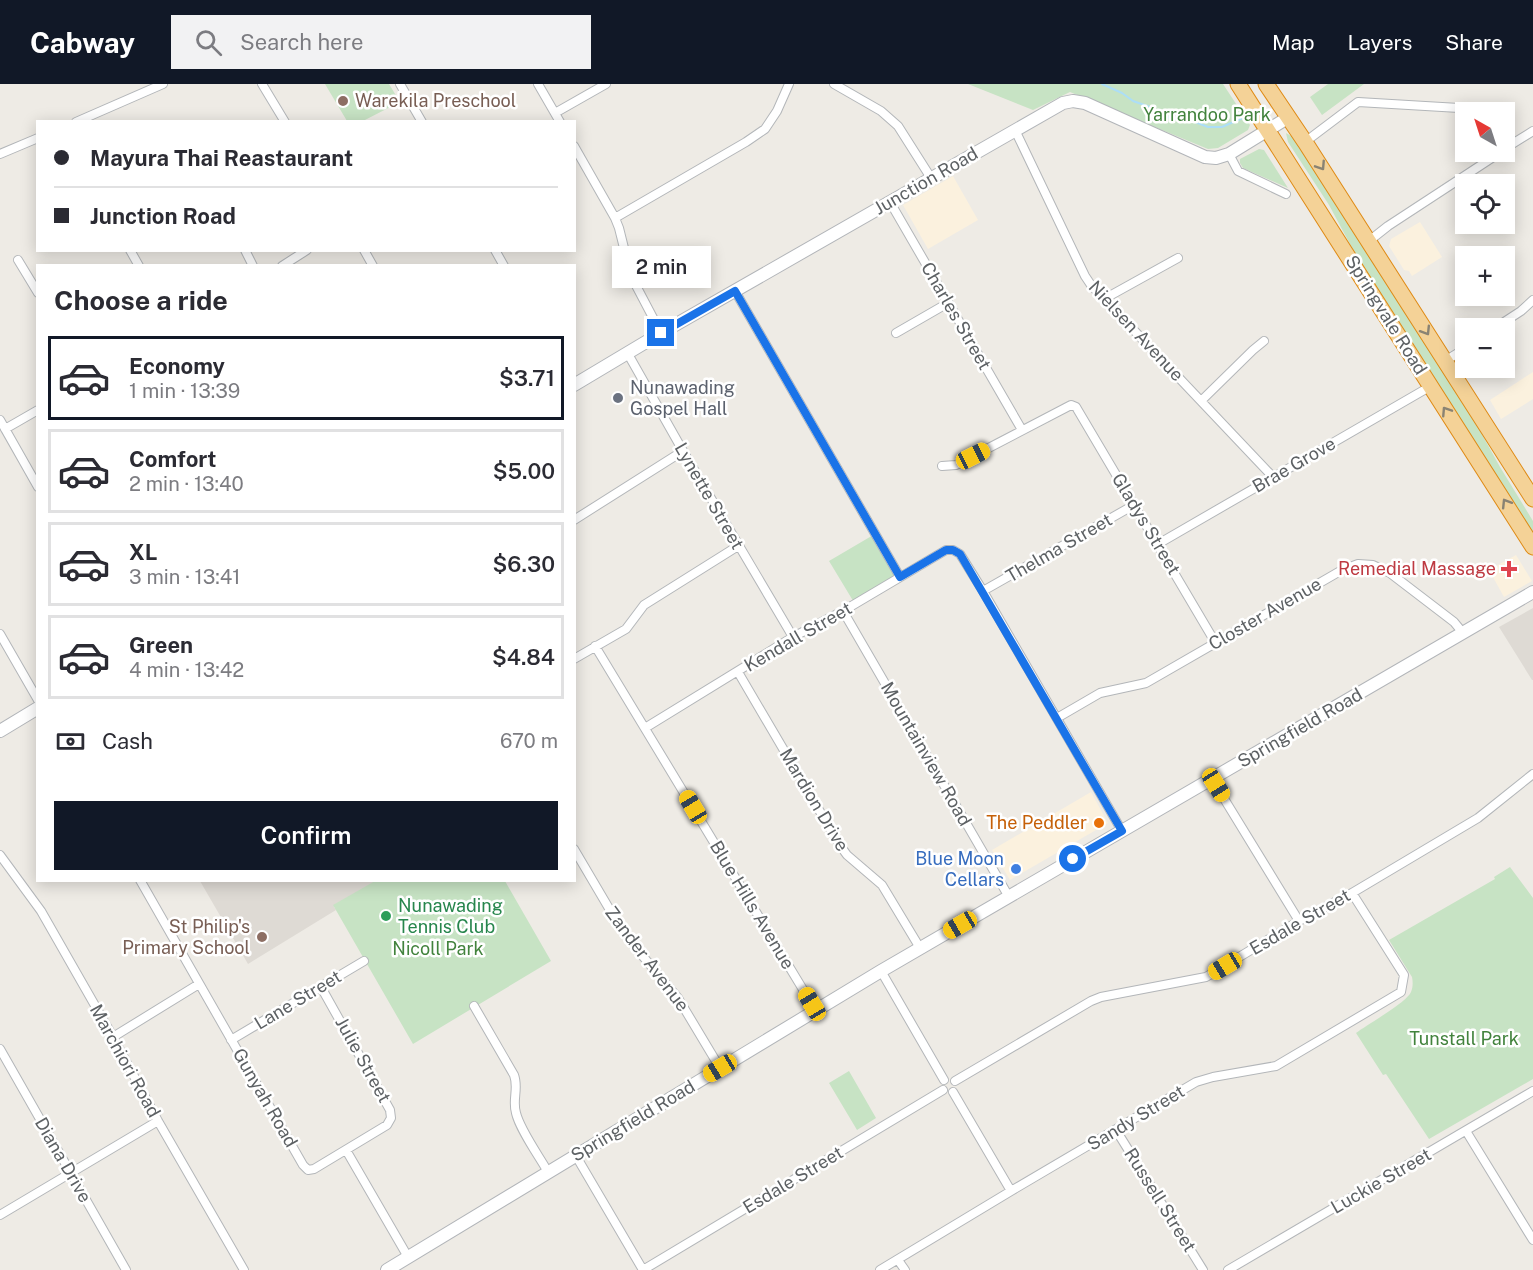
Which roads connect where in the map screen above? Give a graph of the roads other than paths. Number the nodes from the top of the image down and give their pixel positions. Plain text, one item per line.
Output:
1 (164, 84) edge
2 (262, 84) edge
3 (400, 84) edge
4 (538, 84) edge
5 (606, 84) edge
6 (789, 84) edge
7 (834, 84) edge
8 (1238, 84) edge
9 (1266, 84) edge
10 (1455, 108) edge
11 (558, 117) edge
12 (1289, 117) junction
13 (81, 120) edge
14 (284, 120) edge
15 (421, 120) edge
16 (1015, 130) junction
17 (1268, 131) junction
18 (1533, 131) edge
19 (36, 139) edge
20 (1305, 142) junction
21 (1515, 142) edge
22 (576, 150) edge
23 (0, 154) edge
24 (1229, 154) junction
25 (1483, 162) edge
26 (931, 178) junction
27 (1286, 194) dead end
28 (890, 202) junction
29 (615, 218) junction
30 (1369, 241) junction
31 (304, 252) edge
32 (1178, 258) dead end
33 (18, 260) dead end
34 (285, 264) edge
35 (36, 290) edge
36 (735, 291) junction
37 (1104, 299) junction
38 (1533, 300) edge
39 (948, 303) junction
40 (1510, 318) edge
41 (661, 333) junction
42 (897, 333) dead end
43 (1264, 341) dead end
44 (628, 354) junction
45 (1455, 355) edge
46 (1445, 361) junction
47 (576, 384) edge
48 (1431, 386) junction
49 (1202, 400) junction
50 (36, 411) edge
51 (0, 420) edge
52 (5, 429) junction
53 (1022, 430) junction
54 (682, 451) junction
55 (942, 466) dead end
56 (1273, 477) junction
57 (36, 483) edge
58 (1533, 499) edge
59 (1134, 505) junction
60 (576, 519) edge
61 (1158, 544) junction
62 (738, 546) junction
63 (1533, 547) edge
64 (900, 577) junction
65 (983, 591) junction
66 (1533, 592) edge
67 (843, 611) junction
68 (1462, 633) junction
69 (0, 634) edge
70 (793, 637) junction
71 (1215, 642) junction
72 (596, 646) junction
73 (576, 658) edge
74 (738, 672) junction
75 (36, 697) edge
76 (36, 709) edge
77 (1057, 718) junction
78 (645, 728) junction
79 (0, 731) edge
80 (1533, 774) edge
81 (1212, 779) junction
82 (1122, 831) junction
83 (576, 852) edge
84 (0, 855) edge
85 (141, 882) edge
86 (1352, 893) junction
87 (1009, 897) junction
88 (1299, 921) junction
89 (920, 948) junction
90 (364, 961) dead end
91 (881, 971) junction
92 (199, 984) junction
93 (321, 987) junction
94 (474, 1006) dead end
95 (816, 1011) junction
96 (113, 1037) junction
97 (231, 1040) junction
98 (0, 1049) edge
99 (720, 1068) junction
100 (944, 1080) junction
101 (955, 1081) junction
102 (943, 1090) junction
103 (1533, 1091) edge
104 (953, 1092) junction
105 (158, 1121) junction
106 (1116, 1130) junction
107 (1466, 1131) junction
108 (346, 1150) junction
109 (576, 1156) junction
110 (548, 1172) junction
111 (71, 1174) junction
112 (1011, 1191) junction
113 (0, 1215) edge
114 (1533, 1240) edge
115 (408, 1257) junction
116 (898, 1260) junction
117 (126, 1270) edge
118 (244, 1270) edge
119 (387, 1270) edge
120 (643, 1270) edge
121 (880, 1270) edge
122 (905, 1270) edge
123 (1203, 1270) edge
124 (1228, 1270) edge

1 - 13 street
2 - 14 street
3 - 15 street
4 - 11 street
5 - 11 street
6 - 29 street
7 - 26 street
8 - 17 highway, Springvale Road
9 - 12 highway, Springvale Road
10 - 20 street
12 - 17 main road, Junction Road
12 - 20 highway, Springvale Road
16 - 24 main road, Junction Road
16 - 26 main road, Junction Road
16 - 37 street, Nielsen Avenue
17 - 24 main road, Junction Road
17 - 48 highway, Springvale Road
18 - 21 street
19 - 23 street
20 -> 30 highway, Springvale Road
22 - 29 street
24 - 27 street
25 - 30 street
26 - 28 main road, Junction Road
28 - 36 main road, Junction Road
28 - 39 street, Charles Street
29 - 41 street
30 -> 46 highway, Springvale Road
31 - 34 street
32 - 37 street
33 - 35 street
36 - 41 main road, Junction Road
36 - 64 street
37 - 49 street, Nielsen Avenue
38 - 40 street
39 - 42 street
39 - 53 street, Charles Street
41 - 44 main road, Junction Road
43 - 49 street
44 - 47 main road, Junction Road
44 - 54 street, Lynette Street
45 - 46 street
46 - 58 highway, Springvale Road
48 - 56 street, Brae Grove
63 -> 48 highway, Springvale Road
49 - 56 street, Nielsen Avenue
50 - 52 street
51 - 52 street
52 - 57 street
53 - 55 street
53 - 59 street, Gladys Street
54 - 60 street
54 - 62 street, Lynette Street
56 - 61 street, Brae Grove
59 - 61 street, Gladys Street
59 - 65 street, Thelma Street
61 - 71 street, Gladys Street
62 - 70 street, Lynette Street
62 - 72 street
64 - 65 street, Kendall Street
64 - 67 street, Kendall Street
65 - 77 street
66 - 68 main road, Springfield Road
67 - 70 street, Kendall Street
67 - 87 street, Mountainview Road
68 - 71 street, Closter Avenue
68 - 81 main road, Springfield Road
69 - 75 street
70 - 74 street, Kendall Street
71 - 77 street, Closter Avenue
72 - 73 street
72 - 78 street, Blue Hills Avenue
74 - 78 street, Kendall Street
74 - 89 street, Mardion Drive
76 - 79 main road
77 - 82 street
78 - 95 street, Blue Hills Avenue
80 - 86 street, Esdale Street
81 - 82 main road, Springfield Road
81 - 88 street
82 - 87 main road, Springfield Road
83 - 99 street, Zander Avenue
84 - 96 street, Marchiori Road
85 - 92 street, Gunyah Road
86 - 88 street, Esdale Street
86 - 106 street, Sandy Street
87 - 89 main road, Springfield Road
88 - 101 street, Esdale Street
89 - 91 main road, Springfield Road
90 - 93 street, Lane Street
91 - 95 main road, Springfield Road
91 - 100 street
92 - 96 street
92 - 97 street, Gunyah Road
93 - 97 street, Lane Street
93 - 108 street, Julie Street
94 - 110 street
95 - 99 main road, Springfield Road
96 - 105 street, Marchiori Road
97 - 108 street, Gunyah Road
98 - 111 street, Diana Drive
99 - 109 main road, Springfield Road
100 - 101 street
100 - 102 street
101 - 104 street
102 - 104 street
102 - 120 street, Esdale Street
103 - 107 street, Luckie Street
104 - 112 street
105 - 111 street
105 - 118 street, Marchiori Road
106 - 112 street, Sandy Street
106 - 123 street, Russell Street
107 - 114 street
107 - 124 street, Luckie Street
108 - 115 street
109 - 110 main road, Springfield Road
109 - 120 street
110 - 115 main road, Springfield Road
111 - 113 street
111 - 117 street, Diana Drive
112 - 116 street, Sandy Street
115 - 119 main road, Springfield Road
116 - 121 street, Sandy Street
116 - 122 street

